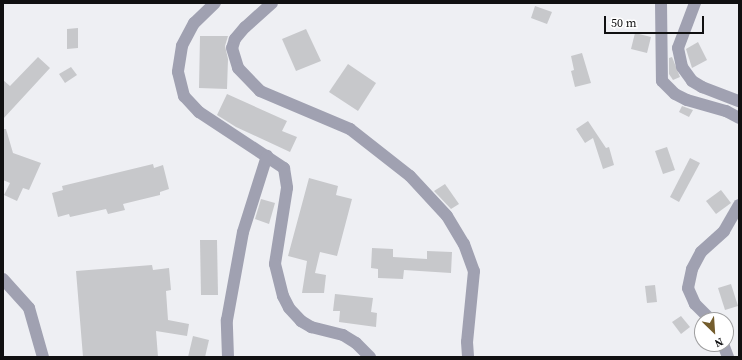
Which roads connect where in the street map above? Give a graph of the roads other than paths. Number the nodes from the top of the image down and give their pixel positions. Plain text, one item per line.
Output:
1 (215, 3) edge
2 (272, 3) edge
3 (661, 3) edge
4 (694, 3) edge
5 (739, 101) edge
6 (739, 118) edge
7 (267, 156) junction
8 (739, 205) edge
9 (3, 279) edge
10 (703, 312) edge
11 (43, 357) edge
12 (228, 357) edge
13 (370, 357) edge
14 (468, 357) edge

1 - 7 street
2 - 14 street
3 - 6 street
4 - 5 street
7 - 12 street
7 - 13 street
8 - 10 street
9 - 11 street

